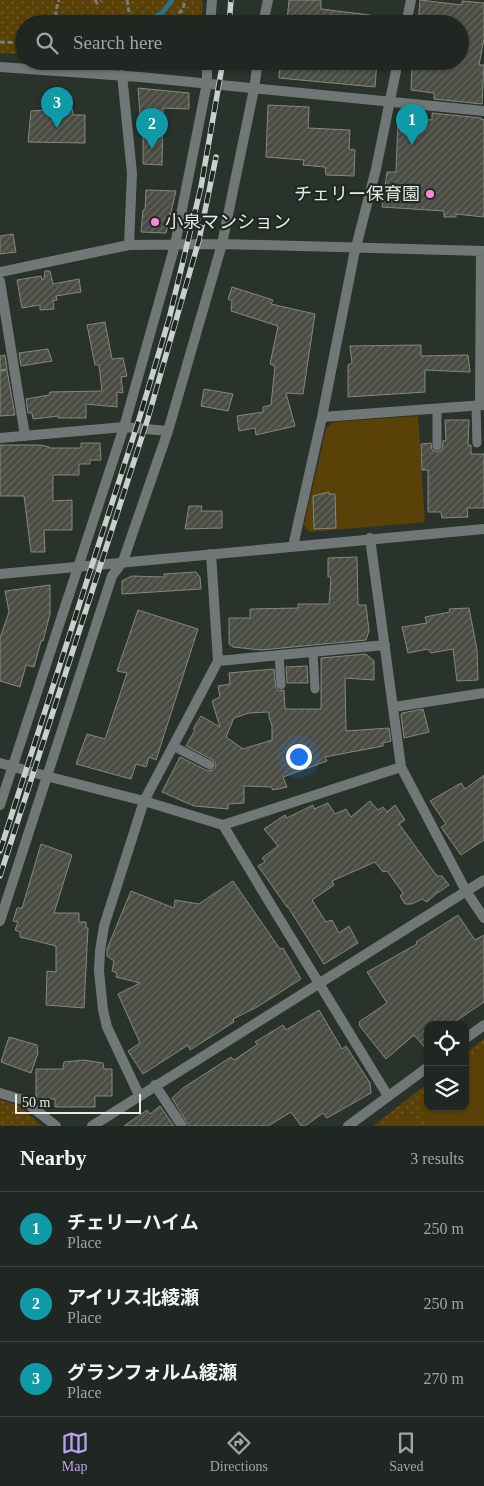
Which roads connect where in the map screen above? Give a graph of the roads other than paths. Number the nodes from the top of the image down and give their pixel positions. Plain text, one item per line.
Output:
1 (212, 0) edge
2 (268, 0) edge
3 (411, 0) edge
4 (211, 15) edge
5 (265, 15) edge
6 (408, 15) edge
7 (0, 67) edge
8 (15, 68) edge
9 (46, 70) edge
10 (207, 70) edge
11 (257, 70) edge
12 (396, 70) edge
13 (122, 75) junction
14 (207, 83) junction
15 (254, 89) junction
16 (389, 102) junction
17 (484, 111) edge
18 (222, 244) junction
19 (175, 245) junction
20 (129, 246) junction
21 (356, 248) junction
22 (483, 251) edge
23 (0, 272) edge
24 (0, 281) edge
25 (480, 405) edge
26 (437, 409) junction
27 (322, 417) junction
28 (124, 428) junction
29 (168, 430) junction
30 (24, 436) junction
31 (0, 438) edge
32 (477, 443) dead end
33 (437, 446) dead end
34 (484, 529) edge
35 (370, 538) junction
36 (293, 546) junction
37 (211, 554) junction
38 (123, 561) junction
39 (77, 567) junction
40 (0, 574) edge
41 (385, 645) junction
42 (313, 652) junction
43 (279, 655) junction
44 (218, 661) junction
45 (281, 685) dead end
46 (315, 689) dead end
47 (484, 693) edge
48 (394, 707) junction
49 (173, 746) junction
50 (0, 763) edge
51 (210, 765) dead end
52 (12, 767) junction
53 (401, 767) junction
54 (46, 776) junction
55 (144, 801) junction
56 (0, 805) edge
57 (223, 824) junction
58 (484, 880) edge
59 (466, 891) junction
60 (4, 898) edge
61 (484, 918) edge
62 (0, 921) edge
63 (318, 983) junction
64 (484, 1026) edge
65 (469, 1036) edge
66 (424, 1070) edge
67 (156, 1084) junction
68 (0, 1093) edge
69 (139, 1095) junction
70 (388, 1096) junction
71 (56, 1126) edge
72 (92, 1126) edge
73 (182, 1126) edge
74 (348, 1126) edge

1 - 4 street
2 - 5 street
3 - 6 street
7 - 8 street
9 - 13 street
10 - 14 street
11 - 15 street
12 - 16 street
13 - 14 street
13 - 20 street
14 - 15 street
14 - 19 street
15 - 16 street
15 - 18 street
16 - 17 street
16 - 21 street
18 - 19 street
18 - 21 street
18 - 29 street
19 - 20 street
19 - 28 street
20 - 23 street
21 - 22 street
21 - 27 street
22 - 25 street
24 - 30 street
25 - 26 street
25 - 32 lane
26 - 27 street
26 - 33 lane
27 - 36 street
28 - 29 street
28 - 30 street
28 - 39 street
29 - 38 street
30 - 31 street
34 - 35 street
35 - 36 street
35 - 41 street
36 - 37 street
37 - 38 street
37 - 44 street
38 - 39 street
38 - 54 street
39 - 40 street
39 - 52 street
41 - 42 street
41 - 48 street
42 - 43 street
42 - 46 lane
43 - 44 street
43 - 45 lane
44 - 49 street
47 - 48 street
48 - 53 street
49 - 51 lane
49 - 55 street
50 - 52 street
52 - 54 street
52 - 56 street
53 - 57 street
53 - 59 street
54 - 55 street
54 - 60 street
55 - 57 street
55 - 69 street
57 - 63 street
58 - 59 street
59 - 61 street
59 - 63 street
60 - 62 street
63 - 67 street
63 - 70 street
64 - 65 street
66 - 70 street
67 - 69 street
67 - 73 street
68 - 71 street
69 - 72 street
70 - 74 street

